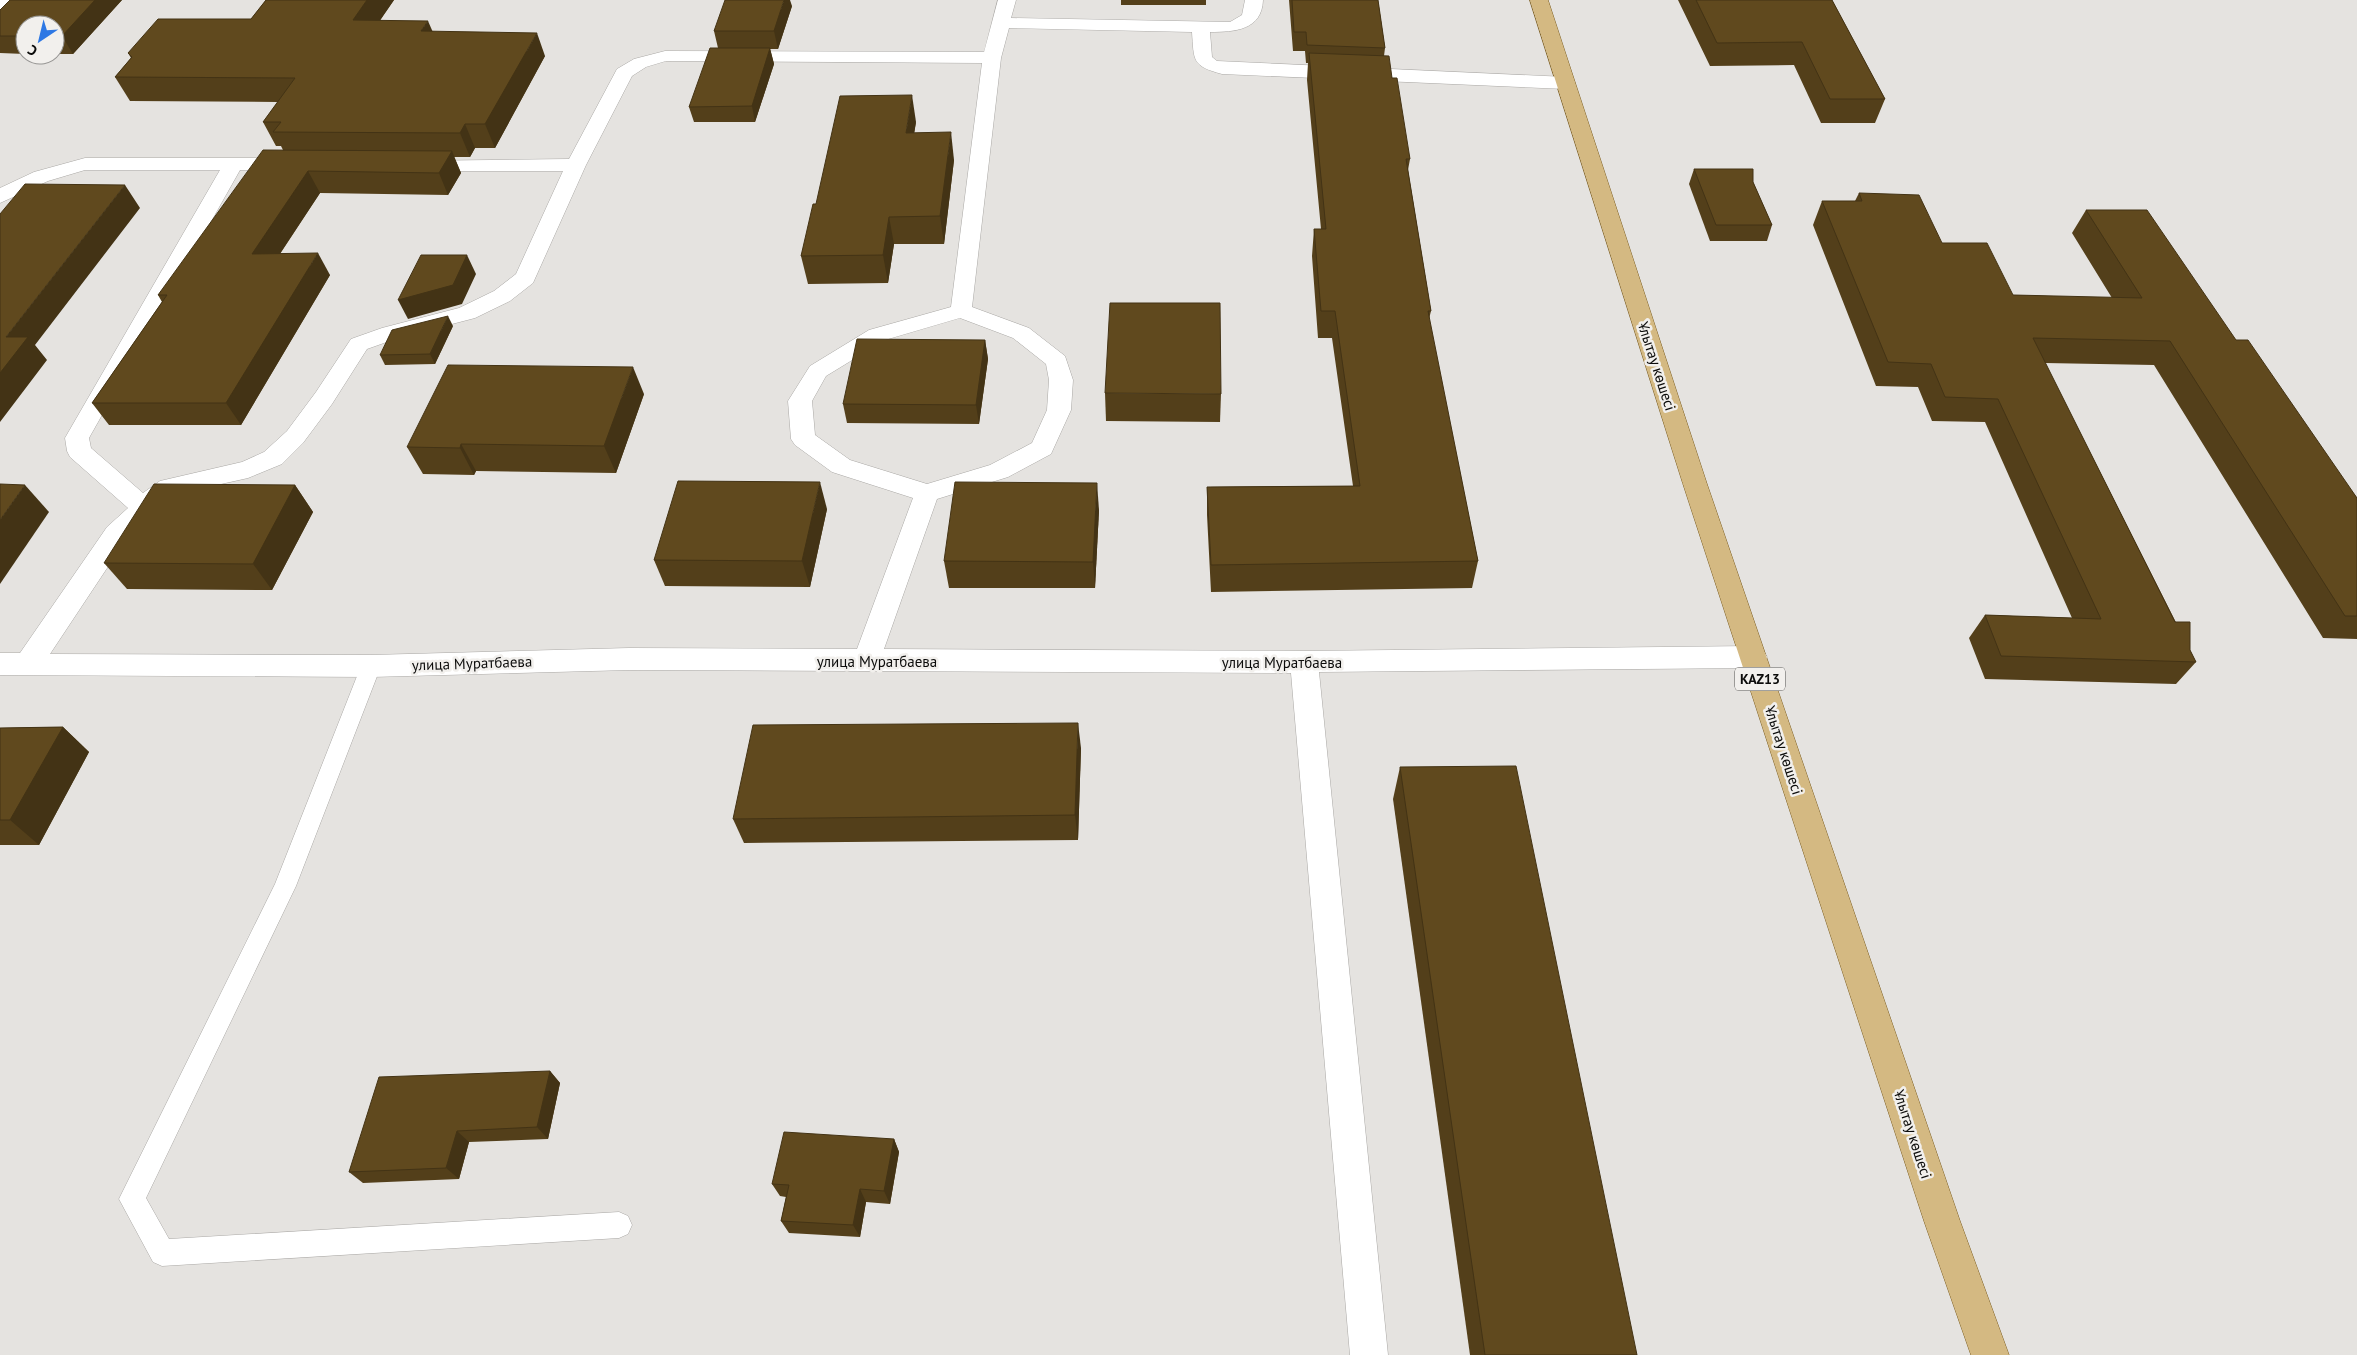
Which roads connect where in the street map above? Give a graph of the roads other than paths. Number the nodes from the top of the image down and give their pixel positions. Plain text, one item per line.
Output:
1 (6, 0) edge
2 (1008, 0) edge
3 (1254, 0) edge
4 (1539, 0) edge
5 (0, 6) edge
6 (1002, 23) junction
7 (1200, 27) junction
8 (992, 58) junction
9 (1566, 82) junction
10 (234, 164) junction
11 (312, 164) edge
12 (400, 164) edge
13 (576, 165) junction
14 (0, 197) edge
15 (961, 311) junction
16 (928, 493) junction
17 (143, 507) junction
18 (1753, 657) junction
19 (866, 661) junction
20 (1304, 662) junction
21 (0, 664) edge
22 (28, 664) junction
23 (371, 666) junction
24 (619, 1225) dead end
25 (1369, 1355) edge
26 (1990, 1355) edge

1 - 5 street
2 - 6 street
3 - 7 street
4 - 9 main road, Ұлытау көшесі / KAZ13
6 - 7 street
6 - 8 street
7 - 9 street
8 - 13 street
8 - 15 street
9 - 18 main road, Ұлытау көшесі / KAZ13
10 - 11 street
10 - 14 street
10 - 17 street
12 - 13 street
13 - 17 street
15 - 16 street
15 - 16 street
16 - 19 street
17 - 22 street
18 - 20 street, улица Муратбаева
18 - 26 main road, Ұлытау көшесі / KAZ13
19 - 20 street, улица Муратбаева
19 - 23 street, улица Муратбаева
20 - 25 street
21 - 22 street, улица Муратбаева
22 - 23 street, улица Муратбаева
23 - 24 lane

